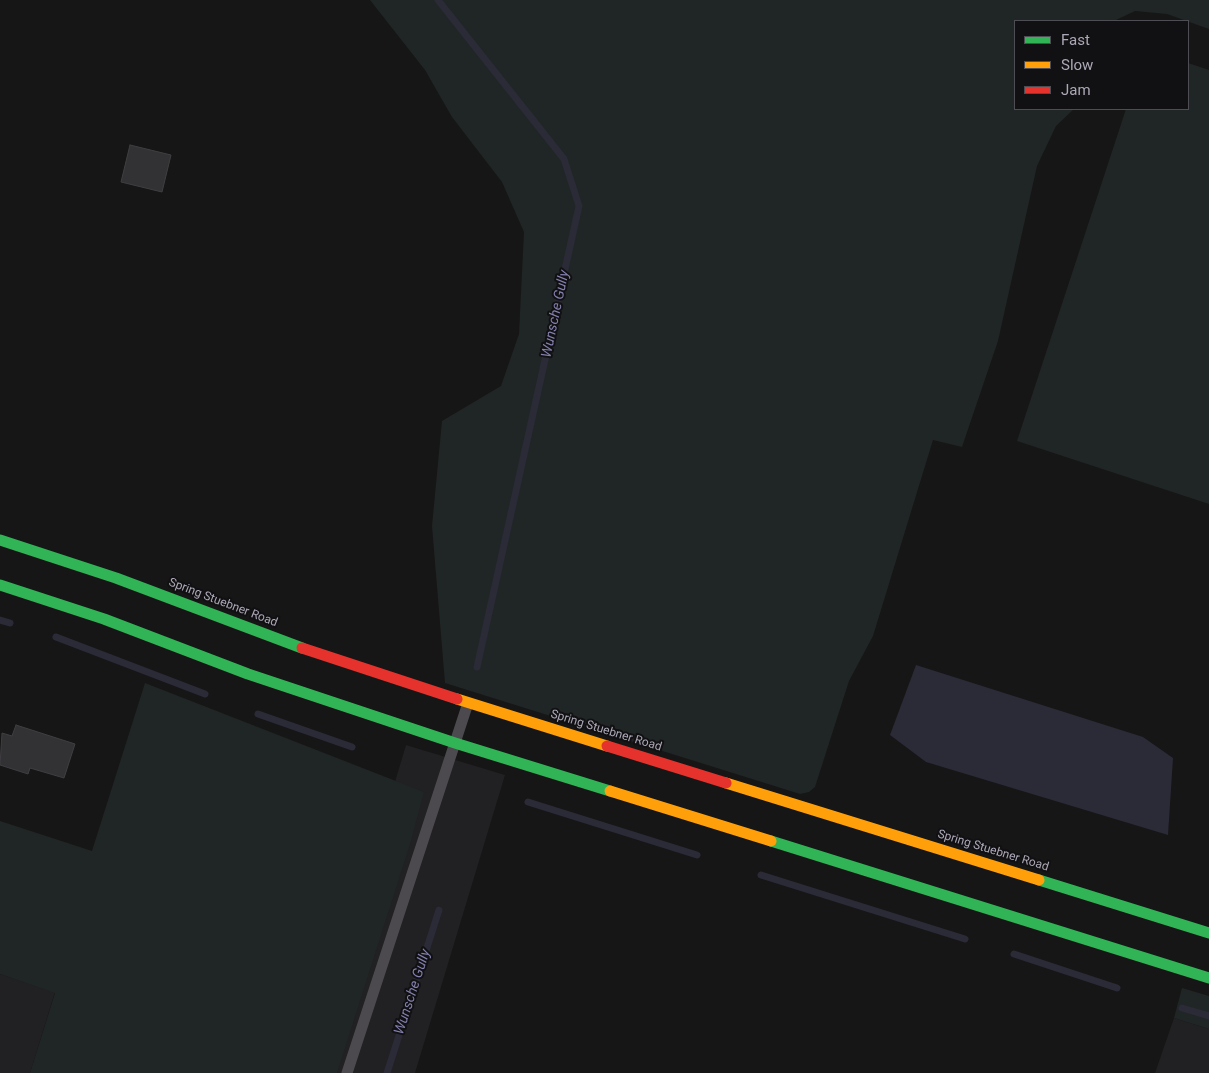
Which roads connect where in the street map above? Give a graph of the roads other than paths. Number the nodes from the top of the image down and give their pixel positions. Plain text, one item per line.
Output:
1 (0, 540) edge
2 (0, 585) edge
3 (468, 703) junction
4 (455, 744) junction
5 (813, 837) dead end
6 (808, 854) junction
7 (1209, 933) edge
8 (1209, 978) edge
9 (347, 1073) edge

1 - 3 main road, Spring Stuebner Road
2 - 4 main road
3 - 4 lane
3 - 7 main road, Spring Stuebner Road
4 - 6 main road
4 - 9 lane
5 - 6 main road
6 - 8 main road

